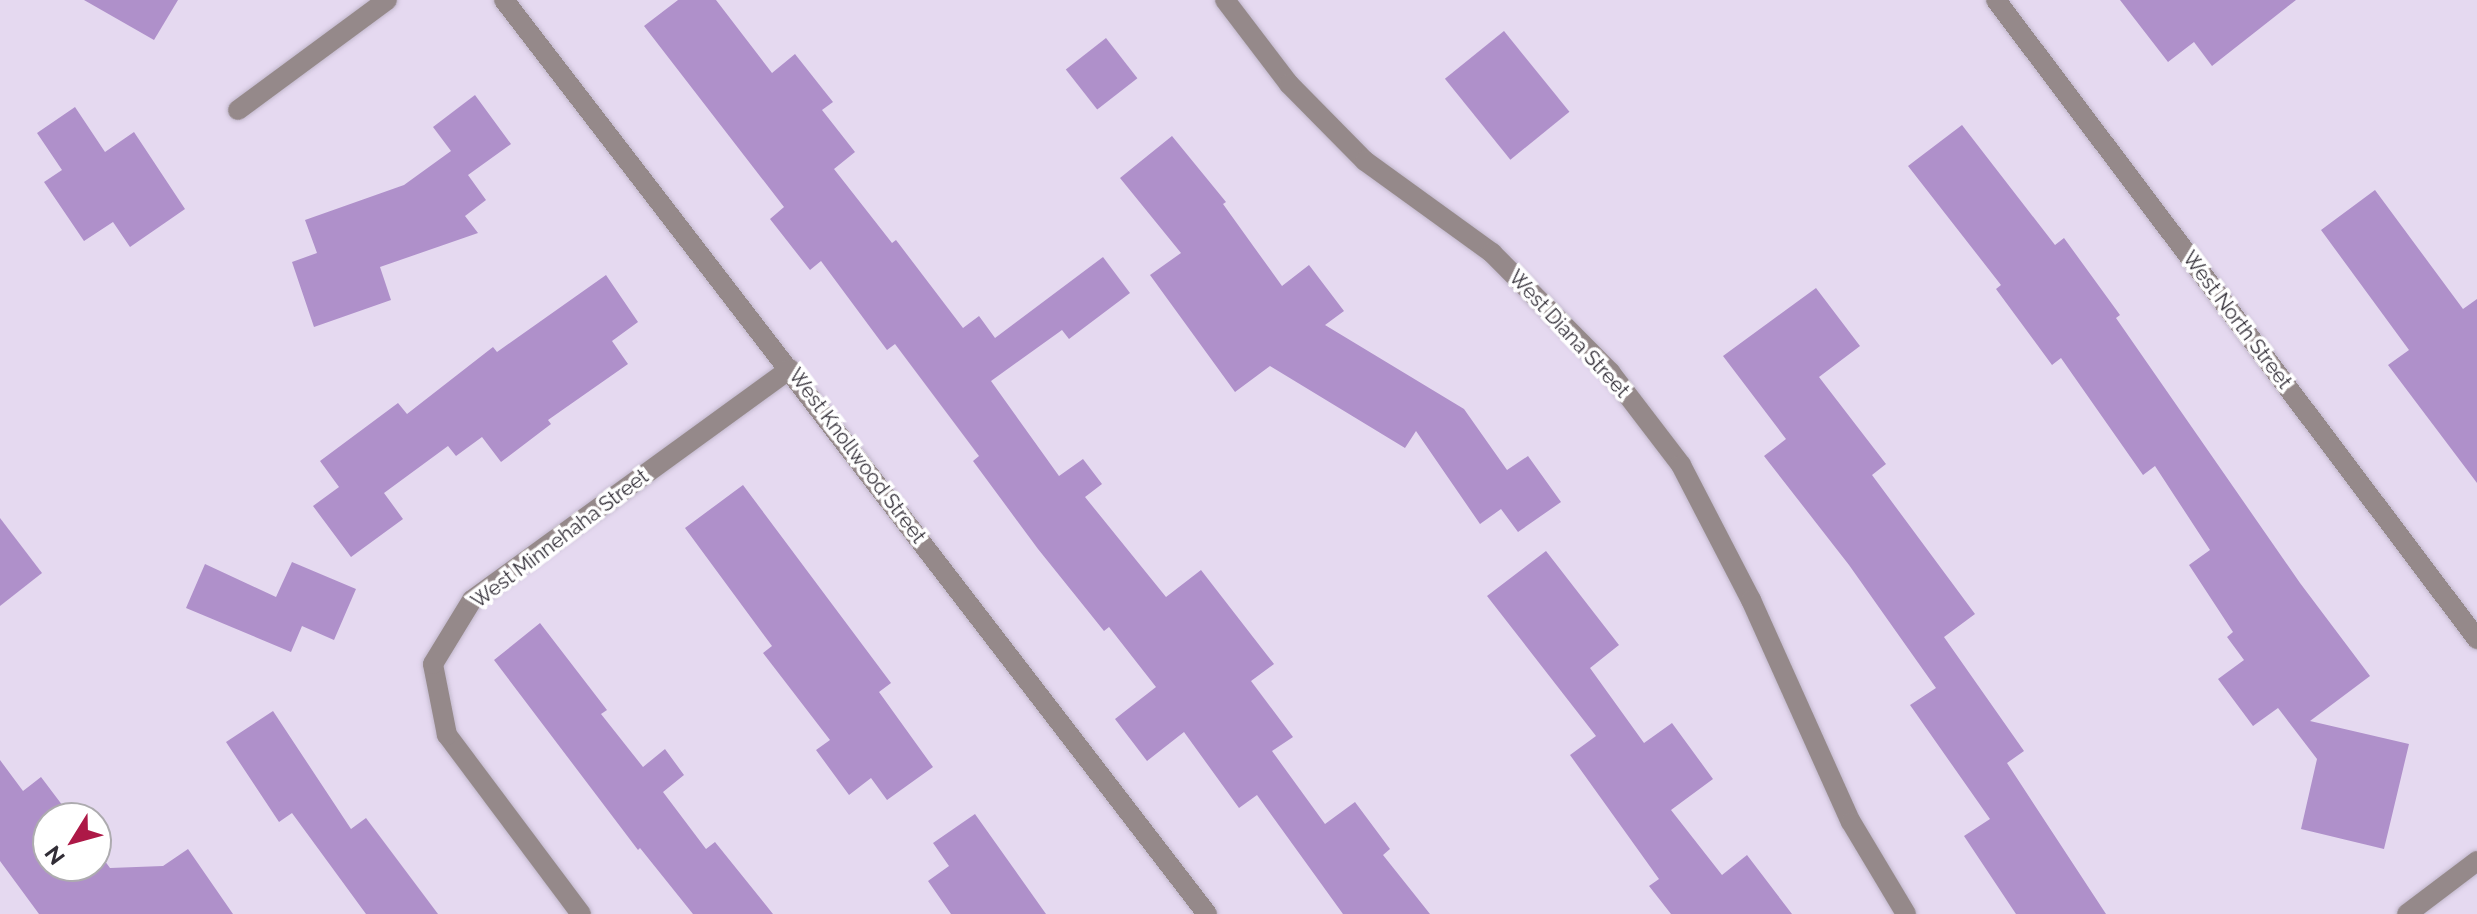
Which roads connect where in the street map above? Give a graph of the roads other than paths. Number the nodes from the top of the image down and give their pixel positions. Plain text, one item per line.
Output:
1 (387, 0) edge
2 (504, 0) edge
3 (1225, 0) edge
4 (1996, 0) edge
5 (238, 110) dead end
6 (790, 369) junction
7 (2477, 639) edge
8 (2477, 861) edge
9 (581, 914) edge
10 (1207, 914) edge
11 (1906, 914) edge
12 (2407, 914) edge

1 - 5 street
2 - 6 street, West Knollwood Street
3 - 11 street, West Diana Street
4 - 7 street, West North Street
6 - 9 street, West Minnehaha Street
6 - 10 street, West Knollwood Street
8 - 12 street

